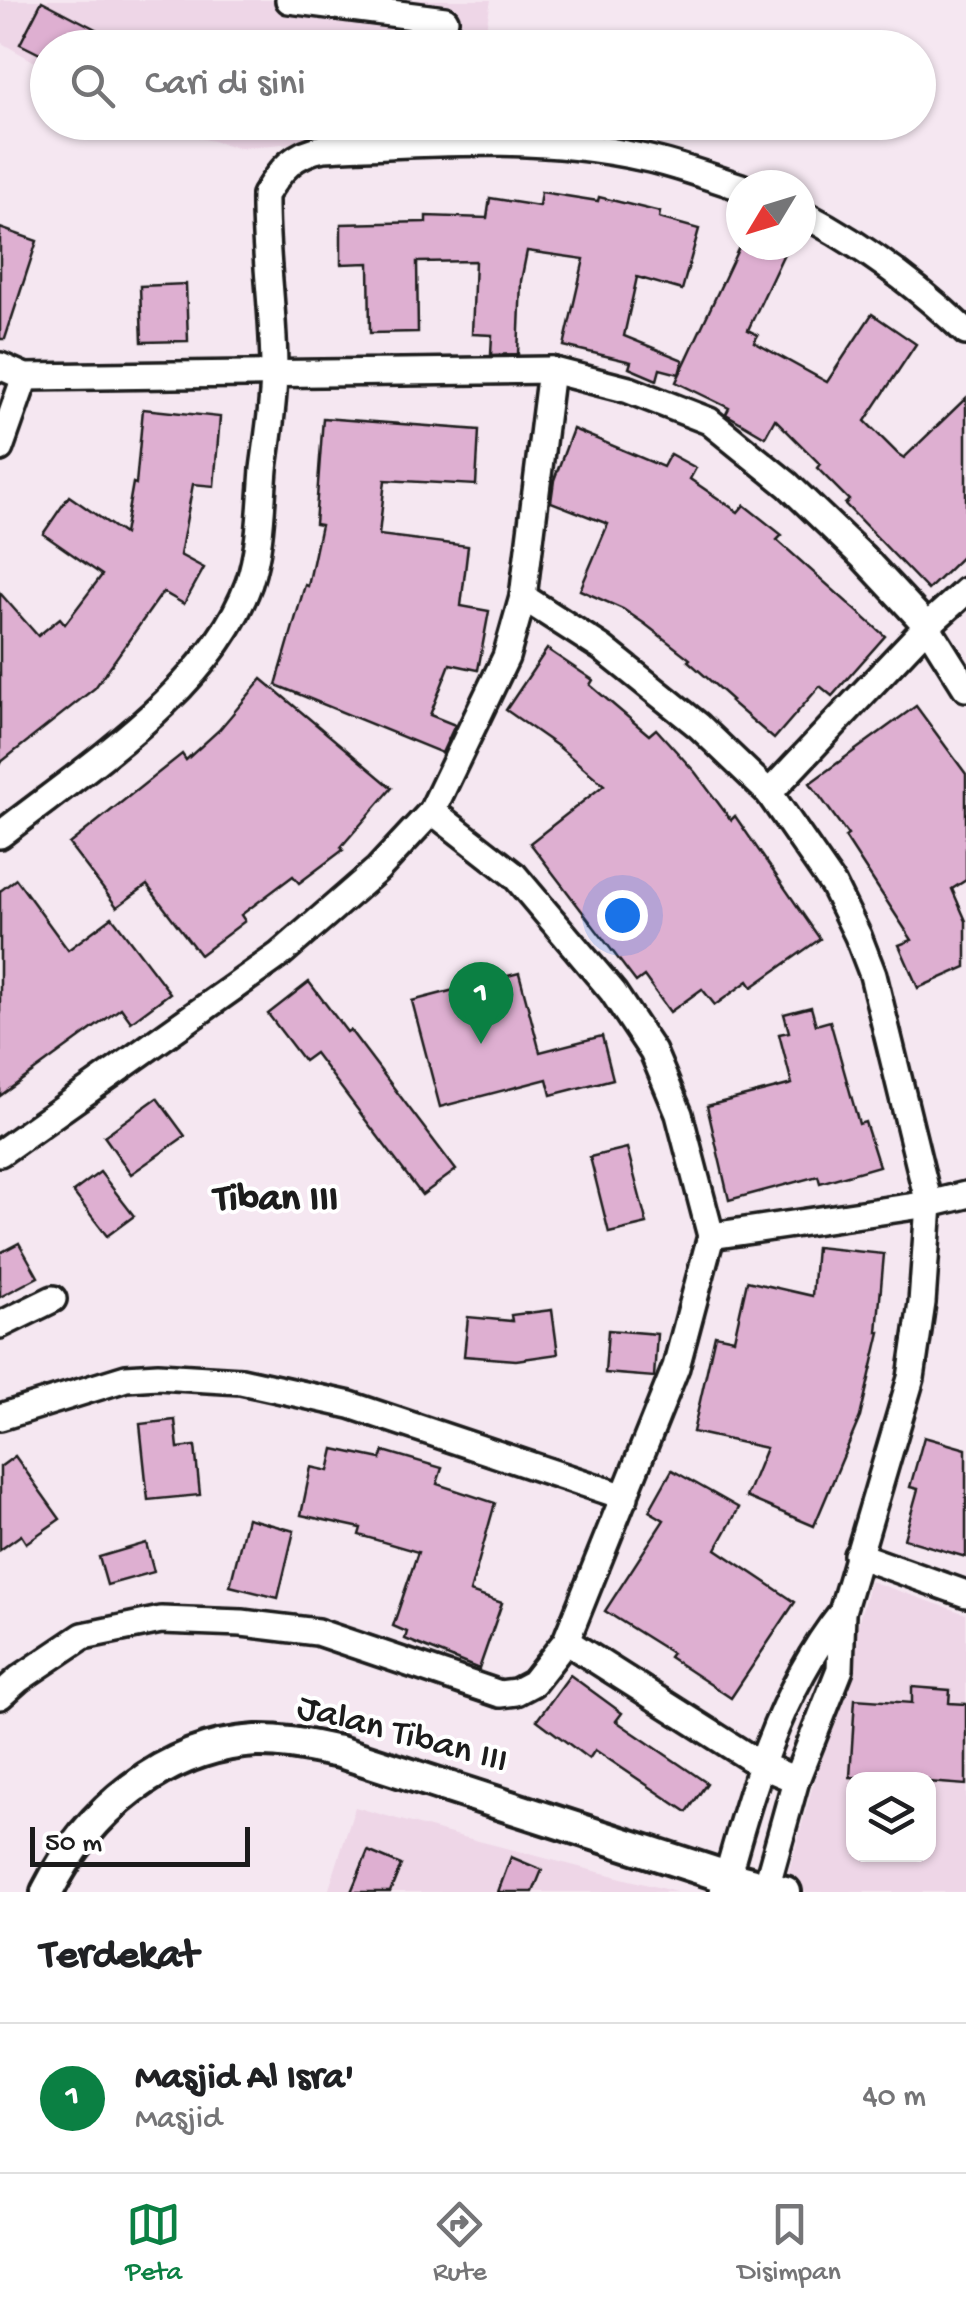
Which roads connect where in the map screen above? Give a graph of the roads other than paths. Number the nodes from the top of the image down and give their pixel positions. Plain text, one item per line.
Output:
1 (289, 0) edge
2 (445, 20) dead end
3 (726, 182) edge
4 (816, 222) edge
5 (966, 332) edge
6 (0, 366) edge
7 (550, 370) junction
8 (274, 372) junction
9 (25, 377) junction
10 (0, 448) edge
11 (966, 591) edge
12 (523, 597) junction
13 (927, 626) junction
14 (966, 688) edge
15 (769, 792) junction
16 (432, 811) junction
17 (0, 835) edge
18 (0, 1153) edge
19 (966, 1195) edge
20 (928, 1204) junction
21 (711, 1236) junction
22 (53, 1299) dead end
23 (0, 1325) edge
24 (0, 1417) edge
25 (625, 1496) junction
26 (857, 1555) junction
27 (966, 1594) edge
28 (842, 1612) junction
29 (566, 1641) junction
30 (0, 1696) edge
31 (761, 1764) junction
32 (796, 1780) junction
33 (725, 1884) edge
34 (776, 1890) edge
35 (48, 1892) edge

1 - 2 street
3 - 8 street
4 - 5 street
6 - 9 street
7 - 8 street
7 - 12 street
7 - 13 street
8 - 9 street
8 - 17 street
9 - 10 street
11 - 13 street
12 - 15 street
12 - 16 street
13 - 14 street
13 - 15 street
15 - 20 street
16 - 18 street
16 - 21 street
19 - 20 street
20 - 21 street
20 - 26 street
21 - 25 street
22 - 23 street
24 - 25 street
25 - 29 street
26 - 27 street
26 - 28 street
28 - 31 street
28 - 32 street
29 - 30 street
29 - 31 street
31 - 32 street
31 - 33 street
32 - 34 street
33 - 34 street, Jalan Tiban III
33 - 35 street, Jalan Tiban III

